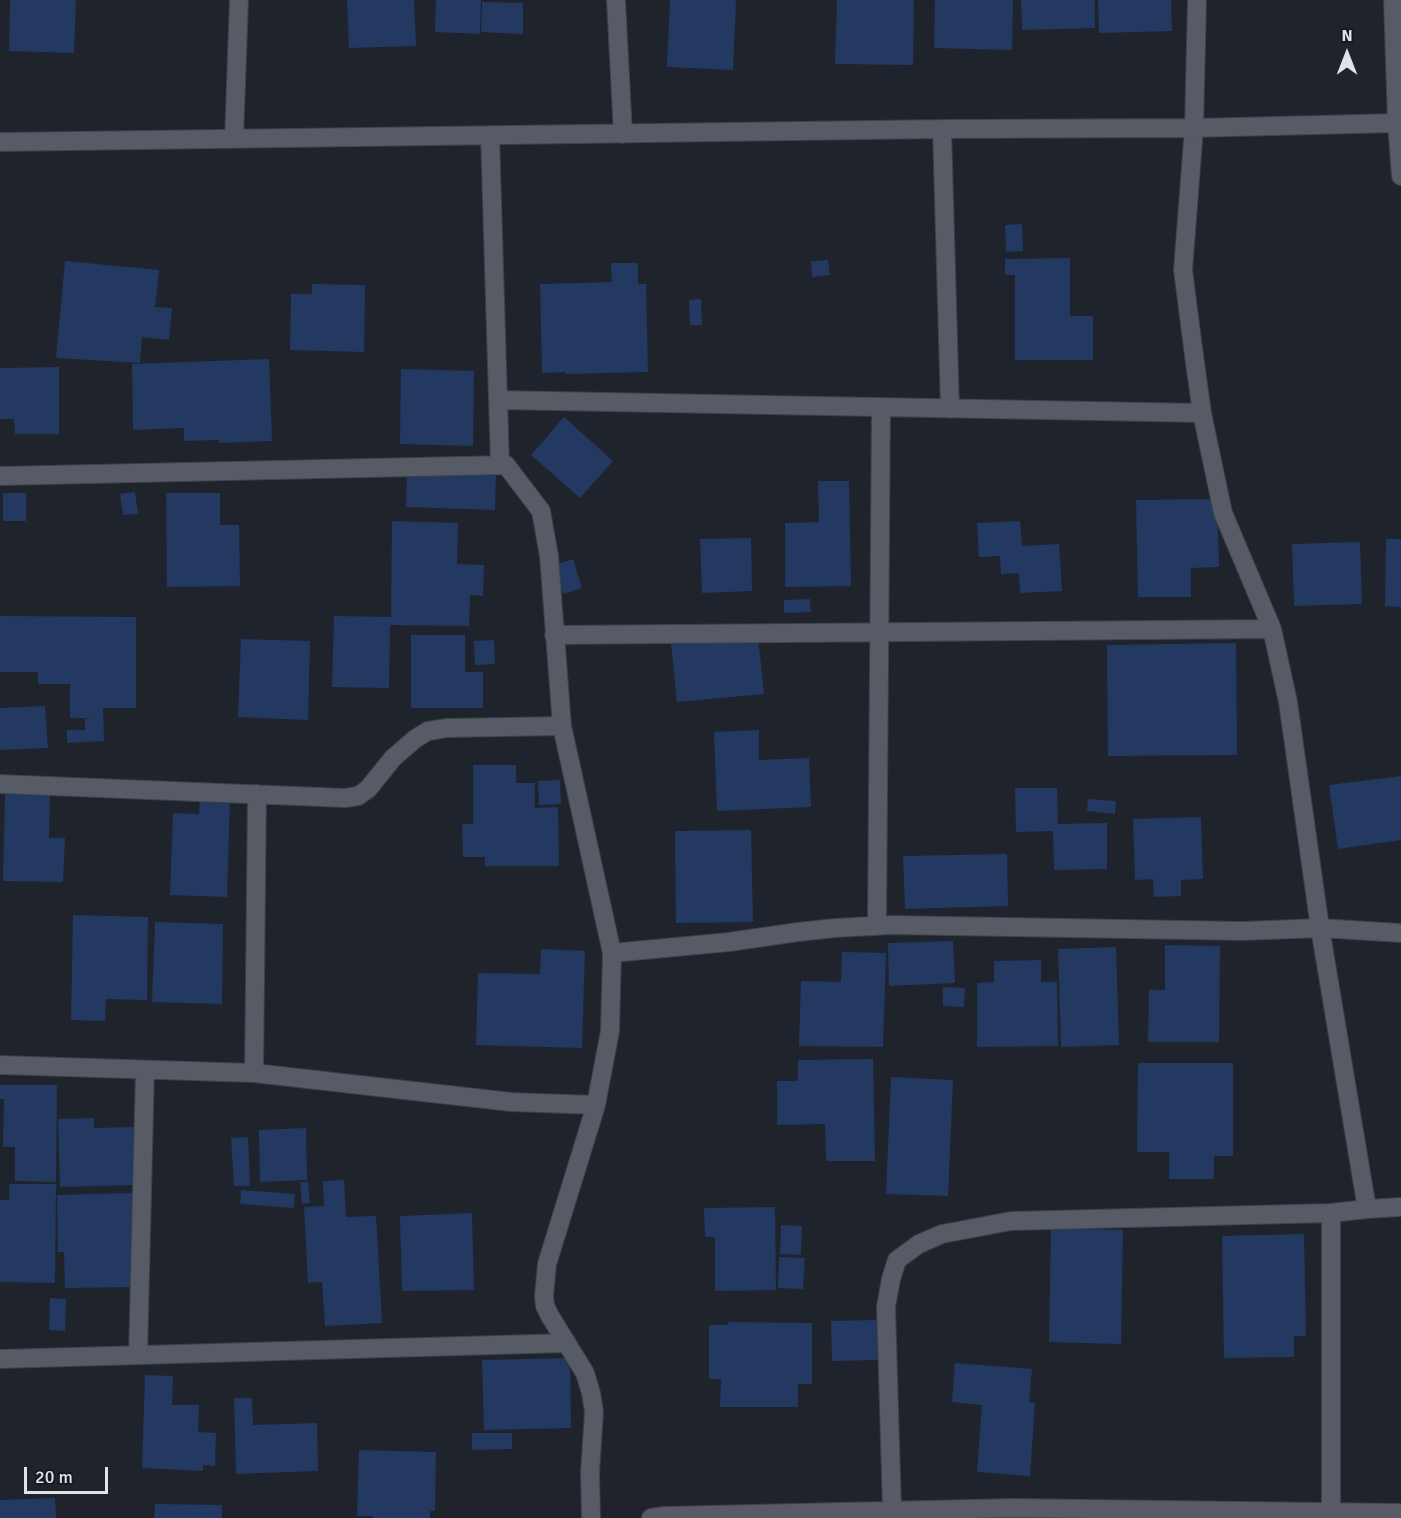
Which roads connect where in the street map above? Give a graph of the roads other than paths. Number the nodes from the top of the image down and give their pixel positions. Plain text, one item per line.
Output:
1 (239, 0) edge
2 (616, 0) edge
3 (1197, 0) edge
4 (1393, 0) edge
5 (1397, 123) junction
6 (1194, 128) junction
7 (942, 129) junction
8 (623, 134) junction
9 (490, 135) junction
10 (234, 139) junction
11 (0, 142) edge
12 (1401, 176) edge
13 (498, 400) junction
14 (881, 407) junction
15 (950, 409) junction
16 (1202, 413) junction
17 (500, 465) junction
18 (0, 476) edge
19 (1272, 629) junction
20 (879, 633) junction
21 (554, 635) junction
22 (562, 726) junction
23 (0, 784) edge
24 (257, 794) junction
25 (877, 926) junction
26 (1320, 928) junction
27 (1401, 933) edge
28 (612, 953) junction
29 (0, 1065) edge
30 (145, 1070) junction
31 (254, 1073) junction
32 (596, 1106) junction
33 (1401, 1208) edge
34 (1367, 1209) junction
35 (1331, 1213) junction
36 (567, 1343) junction
37 (138, 1355) junction
38 (0, 1359) edge
39 (892, 1510) junction
40 (1401, 1513) edge
41 (1331, 1515) edge
42 (591, 1518) edge
43 (651, 1518) edge

1 - 10 street
2 - 8 street
3 - 6 street
4 - 5 street
5 - 6 street
5 - 12 street
6 - 7 street
6 - 16 street
7 - 8 street
7 - 15 street
8 - 9 street
9 - 10 street
9 - 13 street
10 - 11 street
13 - 14 street
13 - 17 street
14 - 15 street
14 - 20 street
15 - 16 street
16 - 19 street
17 - 18 street
17 - 21 street
19 - 20 street
19 - 26 street
20 - 21 street
20 - 25 street
21 - 22 street
22 - 24 street
22 - 28 street
23 - 24 street
24 - 31 street
25 - 26 street
25 - 28 street
26 - 27 street
26 - 34 street
28 - 32 street
29 - 30 street
30 - 31 street
30 - 37 street
31 - 32 street
32 - 36 street
33 - 34 street
34 - 35 street
35 - 39 street
35 - 41 street
36 - 37 street
36 - 42 street
37 - 38 street
39 - 41 street
39 - 43 street
40 - 41 street

